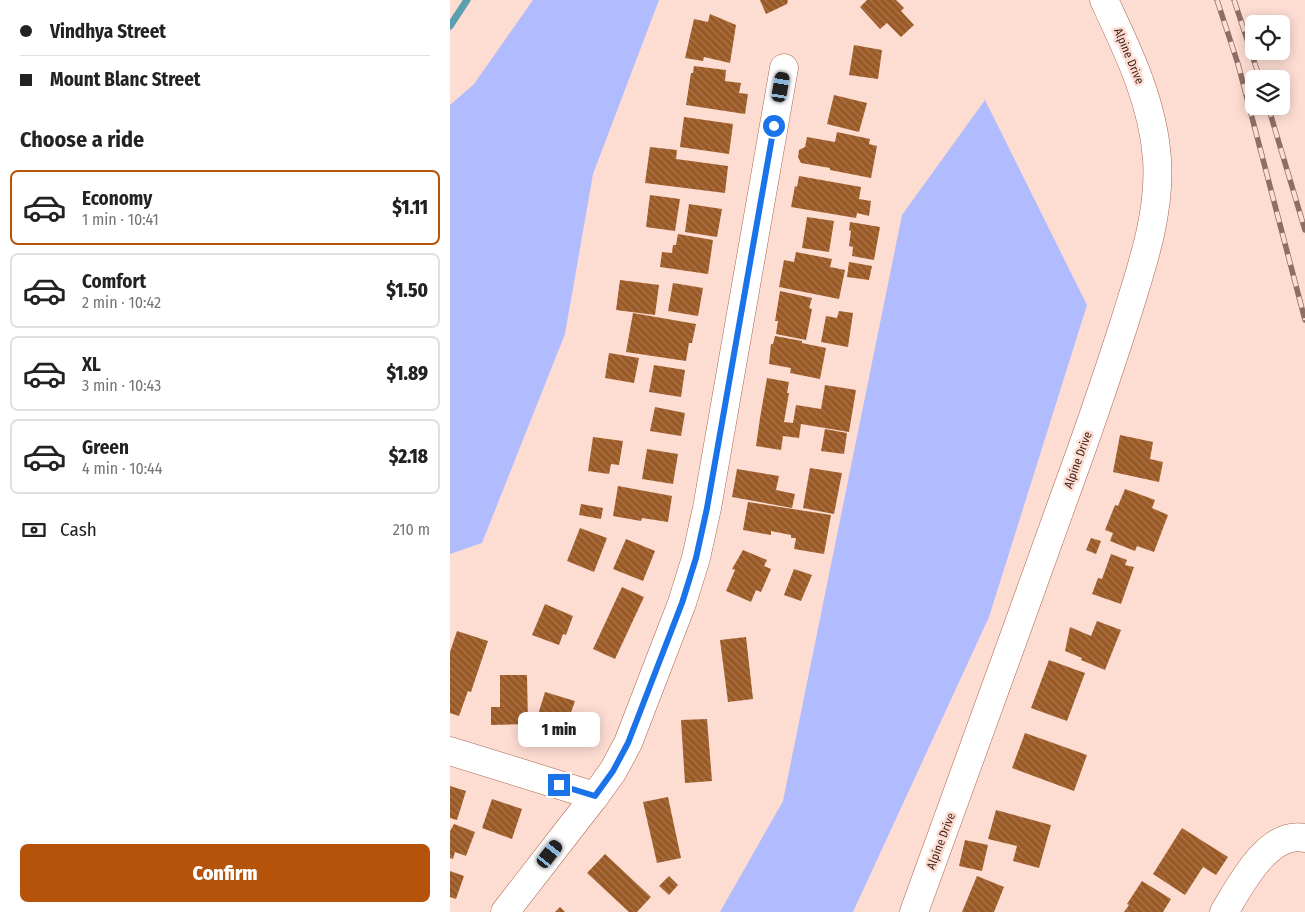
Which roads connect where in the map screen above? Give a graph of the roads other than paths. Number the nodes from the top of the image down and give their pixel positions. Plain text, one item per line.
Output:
1 (1104, 0) edge
2 (784, 68) dead end
3 (450, 751) edge
4 (595, 796) junction
5 (1305, 838) edge
6 (505, 912) edge
7 (914, 912) edge
8 (1224, 912) edge

1 - 7 street, Alpine Drive
2 - 4 street
3 - 4 street
4 - 6 street
5 - 8 street

